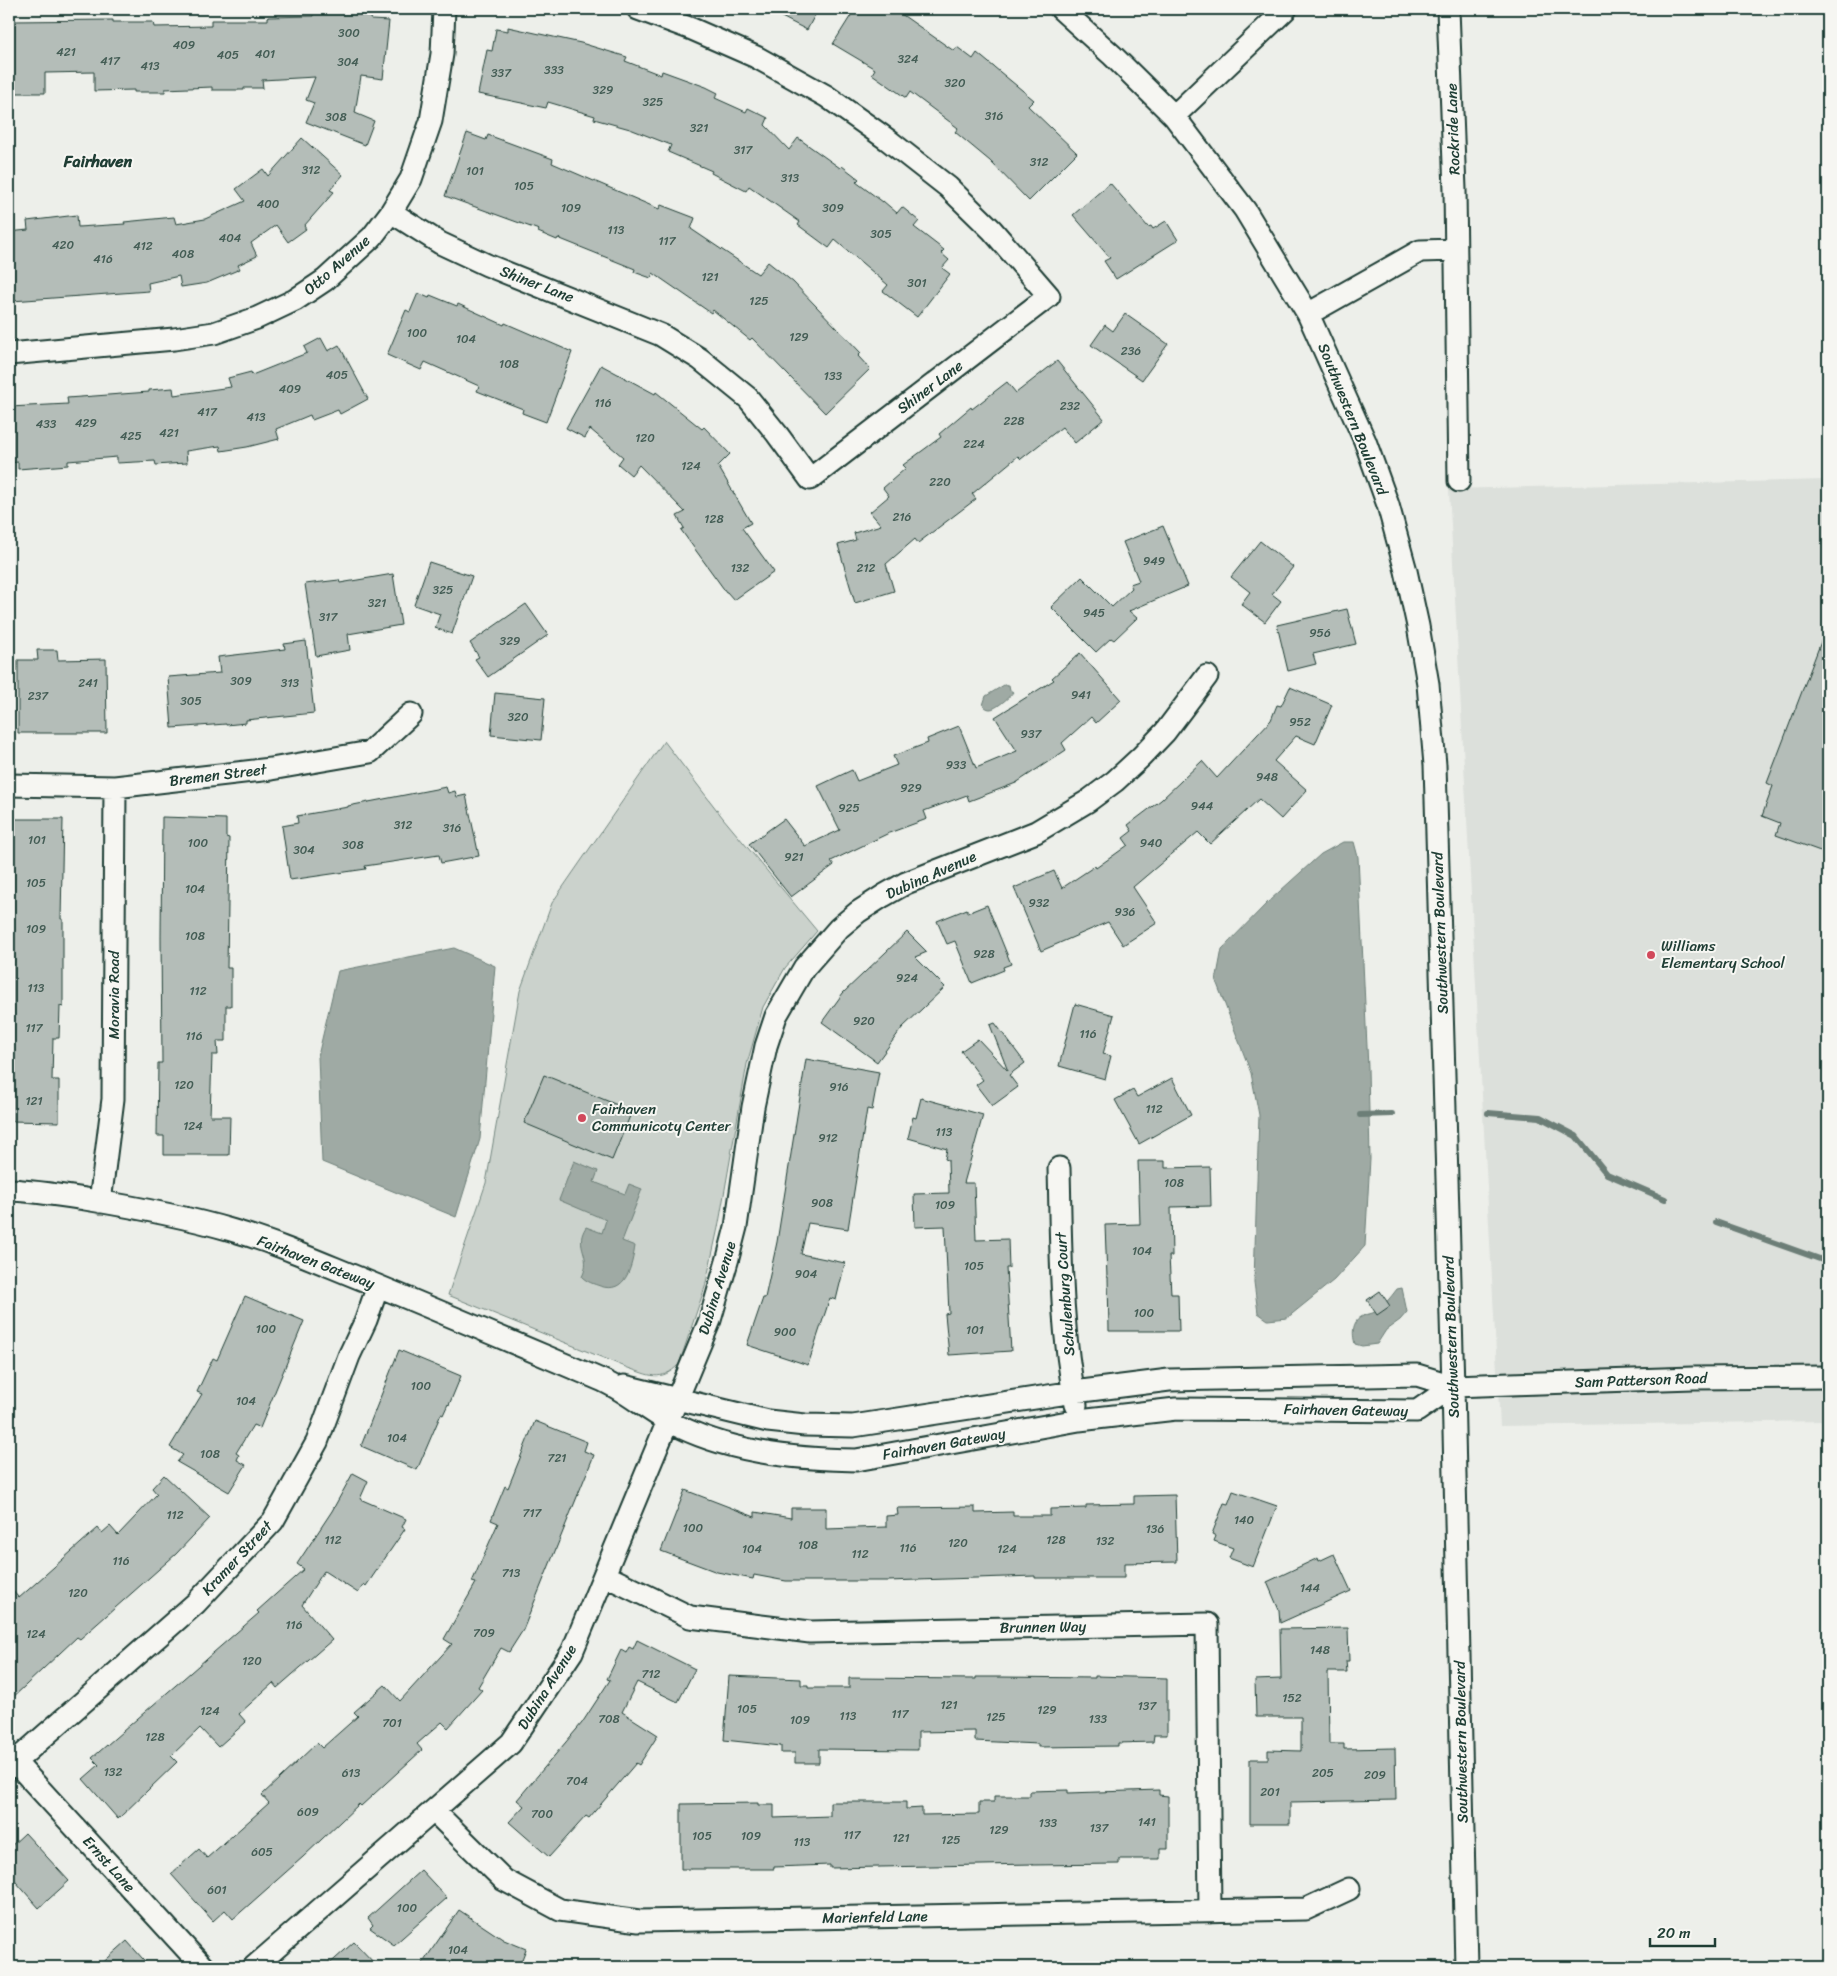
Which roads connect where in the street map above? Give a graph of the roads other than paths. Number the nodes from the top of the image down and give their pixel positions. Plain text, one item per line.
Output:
1 (444, 9) edge
2 (638, 9) edge
3 (1061, 9) edge
4 (1286, 9) edge
5 (1448, 9) edge
6 (1174, 116) junction
7 (391, 212) junction
8 (1455, 250) junction
9 (1308, 314) junction
10 (9, 354) edge
11 (1459, 481) dead end
12 (1207, 676) dead end
13 (411, 714) dead end
14 (9, 785) edge
15 (115, 787) junction
16 (1059, 1168) dead end
17 (9, 1190) edge
18 (100, 1202) junction
19 (378, 1286) junction
20 (1828, 1376) edge
21 (609, 1383) junction
22 (1453, 1386) junction
23 (1074, 1392) junction
24 (678, 1398) junction
25 (1079, 1420) junction
26 (668, 1421) junction
27 (604, 1575) junction
28 (12, 1764) edge
29 (434, 1811) junction
30 (1348, 1889) dead end
31 (1210, 1910) junction
32 (203, 1967) edge
33 (254, 1967) edge
34 (1466, 1967) edge

1 - 7 street, Otto Avenue
2 - 7 street, Shiner Lane
3 - 6 street, Southwestern Boulevard
4 - 6 street
5 - 8 street, Rockride Lane
6 - 9 street, Southwestern Boulevard
7 - 10 street, Otto Avenue
8 - 9 street
8 - 11 street, Rockride Lane
9 - 22 street, Southwestern Boulevard
12 - 24 street, Dubina Avenue
13 - 15 street, Bremen Street
14 - 15 street, Bremen Street
15 - 18 street, Moravia Road
16 - 23 street, Schulenburg Court
17 - 18 street, Fairhaven Gateway
18 - 19 street, Fairhaven Gateway
19 - 21 street, Fairhaven Gateway
19 - 28 street, Kramer Street
20 - 22 street, Sam Patterson Road
21 - 24 street, Fairhaven Gateway
21 - 26 street, Fairhaven Gateway
22 - 23 street, Fairhaven Gateway
22 - 25 street, Fairhaven Gateway
22 - 34 street, Southwestern Boulevard
23 - 24 street, Fairhaven Gateway
23 - 25 street, Schulenburg Court
24 - 26 street, Dubina Avenue
25 - 26 street, Fairhaven Gateway
26 - 27 street, Dubina Avenue
27 - 29 street, Dubina Avenue
27 - 31 street, Brunnen Way
28 - 32 street, Ernst Lane
29 - 31 street, Marienfeld Lane
29 - 33 street, Dubina Avenue
30 - 31 street, Marienfeld Lane

